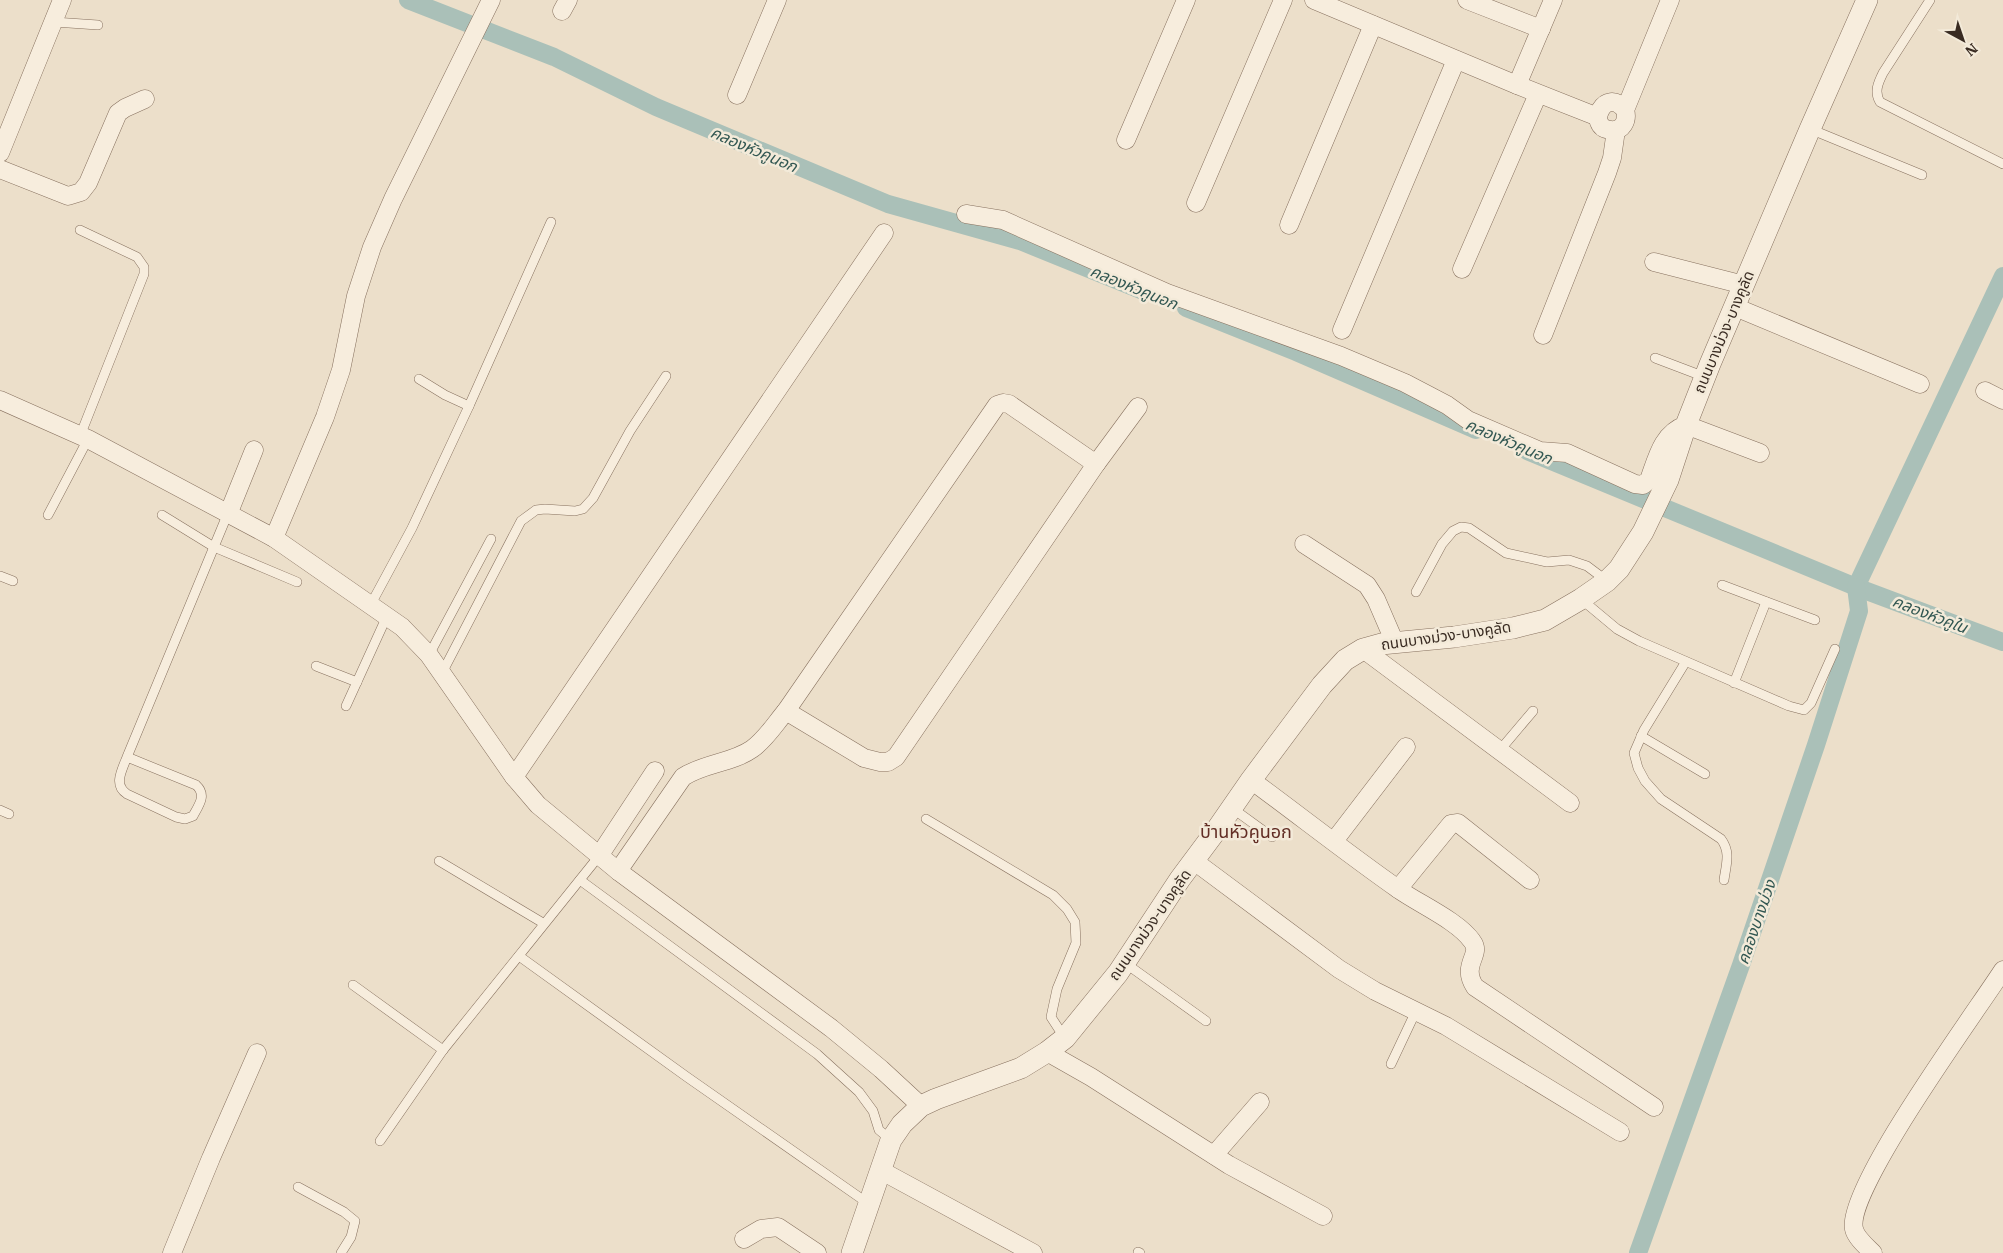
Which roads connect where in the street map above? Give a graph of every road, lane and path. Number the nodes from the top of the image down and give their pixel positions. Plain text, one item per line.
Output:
1 (62, 0) edge
2 (491, 0) edge
3 (777, 0) edge
4 (1186, 0) edge
5 (1283, 0) edge
6 (1314, 0) edge
7 (1468, 0) edge
8 (1553, 0) edge
9 (1670, 0) edge
10 (1867, 0) edge
11 (1930, 0) edge
12 (54, 22) junction
13 (98, 25) dead end
14 (1373, 25) junction
15 (1541, 29) junction
16 (1456, 60) junction
17 (1517, 85) junction
18 (1538, 94) junction
19 (737, 95) dead end
20 (145, 99) dead end
21 (1625, 110) junction
22 (1598, 117) junction
23 (1810, 129) junction
24 (1616, 130) junction
25 (1126, 140) dead end
26 (0, 153) edge
27 (2003, 164) edge
28 (0, 169) edge
29 (1922, 175) dead end
30 (1196, 203) dead end
31 (966, 214) dead end
32 (551, 222) dead end
33 (1289, 225) dead end
34 (80, 230) dead end
35 (884, 233) dead end
36 (1654, 262) dead end
37 (1462, 269) dead end
38 (1744, 285) junction
39 (1735, 307) junction
40 (1342, 330) dead end
41 (1543, 336) dead end
42 (1655, 358) dead end
43 (666, 376) dead end
44 (1705, 377) junction
45 (419, 379) dead end
46 (1920, 384) dead end
47 (1985, 391) dead end
48 (0, 400) edge
49 (2003, 400) edge
50 (469, 406) junction
51 (1138, 407) dead end
52 (1686, 425) junction
53 (84, 437) junction
54 (254, 450) dead end
55 (1760, 453) dead end
56 (1096, 464) junction
57 (229, 512) junction
58 (48, 515) dead end
59 (162, 515) dead end
60 (274, 538) junction
61 (491, 539) dead end
62 (1304, 544) dead end
63 (214, 547) junction
64 (0, 576) edge
65 (13, 581) dead end
66 (1607, 581) junction
67 (297, 582) dead end
68 (1722, 585) dead end
69 (1416, 592) dead end
70 (1581, 599) junction
71 (1766, 602) junction
72 (371, 604) junction
73 (388, 616) junction
74 (1815, 620) dead end
75 (1395, 643) junction
76 (1363, 649) junction
77 (1834, 649) dead end
78 (429, 655) junction
79 (1685, 663) junction
80 (316, 666) dead end
81 (442, 673) junction
82 (357, 682) junction
83 (1734, 683) junction
84 (346, 706) dead end
85 (1533, 710) dead end
86 (786, 711) junction
87 (1641, 736) junction
88 (1406, 747) dead end
89 (1500, 750) junction
90 (127, 757) junction
91 (655, 771) dead end
92 (1705, 774) dead end
93 (514, 776) junction
94 (1251, 780) junction
95 (1570, 803) dead end
96 (1232, 808) junction
97 (926, 819) dead end
98 (1272, 837) dead end
99 (1334, 841) junction
100 (599, 856) junction
101 (1194, 861) junction
102 (439, 862) dead end
103 (618, 871) junction
104 (580, 880) junction
105 (1530, 880) dead end
106 (1724, 880) dead end
107 (1398, 890) junction
108 (543, 923) junction
109 (519, 956) junction
110 (1124, 963) junction
111 (2003, 970) edge
112 (353, 985) dead end
113 (1416, 1011) junction
114 (1206, 1021) dead end
115 (1065, 1038) junction
116 (443, 1050) junction
117 (1047, 1052) junction
118 (257, 1054) dead end
119 (1391, 1064) dead end
120 (1260, 1102) dead end
121 (921, 1106) junction
122 (1654, 1108) dead end
123 (1620, 1132) dead end
124 (891, 1140) junction
125 (380, 1141) dead end
126 (1214, 1156) junction
127 (880, 1170) junction
128 (298, 1187) dead end
129 (869, 1204) junction
130 (1323, 1216) dead end
131 (744, 1239) dead end
132 (173, 1253) edge
133 (341, 1253) edge
134 (817, 1253) edge
135 (852, 1253) edge
136 (1033, 1253) edge
137 (1873, 1253) edge

1 - 12 street
2 - 60 street
3 - 19 street
4 - 25 street
5 - 30 street
6 - 14 street
7 - 15 street
8 - 15 street
9 - 21 street
10 - 23 street, ถนนบางม่วง-บางคูลัด
11 - 27 lane
12 - 13 lane
12 - 26 street
14 - 16 street
14 - 33 street
15 - 17 street
16 - 17 street
16 - 40 street
17 - 18 street
18 - 22 street
18 - 37 street
20 - 28 street
21 - 22 street
21 - 24 street
22 - 24 street
23 - 29 lane
23 - 38 street, ถนนบางม่วง-บางคูลัด
24 - 41 street
31 - 52 street
32 - 50 lane
34 - 53 lane
35 - 93 street
36 - 38 street
38 - 39 street, ถนนบางม่วง-บางคูลัด
39 - 44 street, ถนนบางม่วง-บางคูลัด
39 - 46 street
42 - 44 lane
43 - 81 lane
44 - 52 street, ถนนบางม่วง-บางคูลัด
45 - 50 lane
47 - 49 street
48 - 53 street
50 - 72 lane
51 - 56 street
52 - 55 street
52 - 66 street, ถนนบางม่วง-บางคูลัด
53 - 57 street
53 - 58 lane
54 - 57 street
56 - 86 street
56 - 86 street
57 - 60 street
57 - 63 lane
59 - 63 lane
60 - 72 street
61 - 78 lane
62 - 75 street
63 - 67 lane
63 - 90 lane
64 - 65 lane
66 - 69 lane
66 - 70 street, ถนนบางม่วง-บางคูลัด
68 - 71 lane
70 - 75 street, ถนนบางม่วง-บางคูลัด
70 - 79 lane
71 - 74 lane
71 - 83 lane
72 - 73 street
73 - 78 street
73 - 82 lane
75 - 76 street, ถนนบางม่วง-บางคูลัด
76 - 89 street
76 - 94 street, ถนนบางม่วง-บางคูลัด
77 - 83 lane
78 - 81 street
79 - 83 lane
79 - 87 lane
80 - 82 lane
81 - 93 street
82 - 84 lane
85 - 89 lane
86 - 103 street
87 - 92 lane
87 - 106 lane
88 - 99 street
89 - 95 street
90 - 90 lane
91 - 100 street
93 - 100 street
94 - 96 street, ถนนบางม่วง-บางคูลัด
94 - 99 street
96 - 98 lane
96 - 101 street, ถนนบางม่วง-บางคูลัด
97 - 115 lane
99 - 107 street
100 - 103 street
100 - 104 lane
101 - 110 street, ถนนบางม่วง-บางคูลัด
101 - 113 street
102 - 108 lane
103 - 121 street
104 - 108 lane
104 - 124 lane
105 - 107 street
107 - 122 street
108 - 109 lane
109 - 116 lane
109 - 129 lane
110 - 114 lane
110 - 115 street, ถนนบางม่วง-บางคูลัด
111 - 137 street
112 - 116 lane
113 - 119 lane
113 - 123 street
115 - 117 street, ถนนบางม่วง-บางคูลัด
116 - 125 lane
117 - 121 street, ถนนบางม่วง-บางคูลัด
117 - 126 street
118 - 132 street
120 - 126 street
121 - 124 street, ถนนบางม่วง-บางคูลัด
124 - 127 street, ถนนบางม่วง-บางคูลัด
126 - 130 street
127 - 129 street, ถนนบางม่วง-บางคูลัด
127 - 136 street
128 - 133 lane
129 - 135 street, ถนนบางม่วง-บางคูลัด
131 - 134 street

